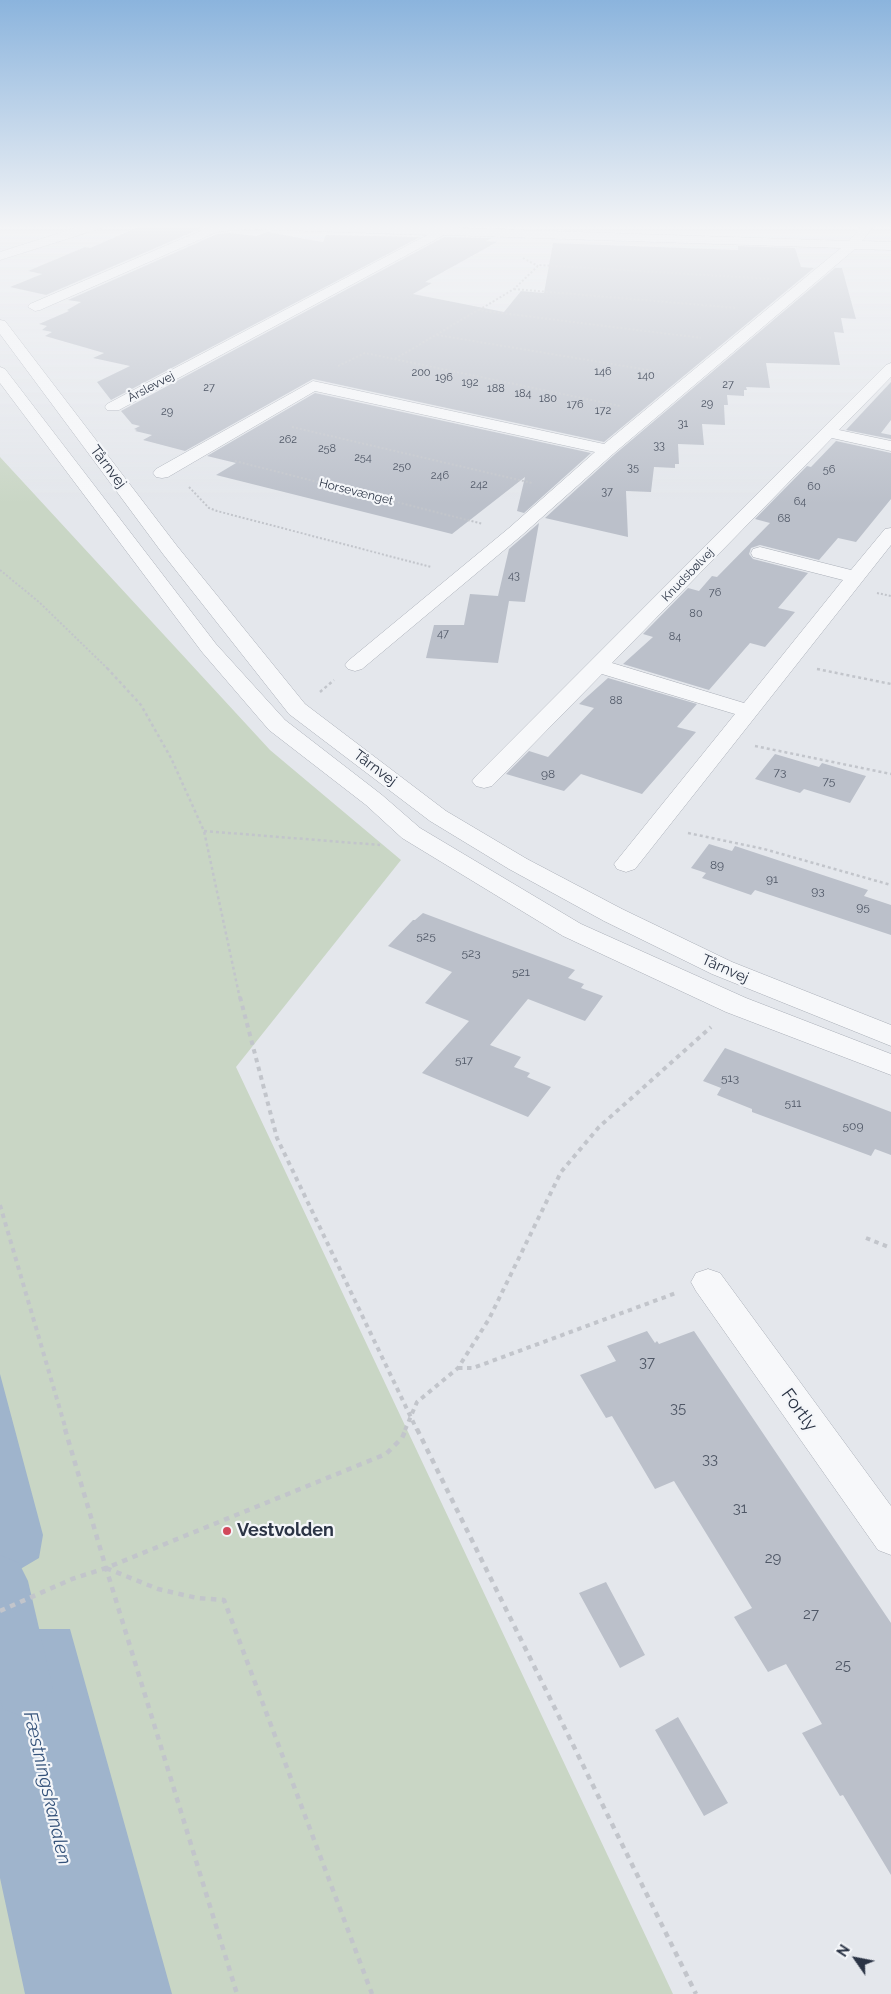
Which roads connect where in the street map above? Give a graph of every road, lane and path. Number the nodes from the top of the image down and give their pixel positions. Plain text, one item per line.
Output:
1 (280, 318) edge
2 (464, 318) edge
3 (543, 318) edge
4 (765, 318) edge
5 (0, 324) edge
6 (436, 335) junction
7 (736, 342) junction
8 (395, 359) junction
9 (891, 368) edge
10 (0, 372) edge
11 (695, 378) junction
12 (313, 386) junction
13 (113, 407) dead end
14 (653, 413) junction
15 (255, 418) junction
16 (828, 432) junction
17 (891, 446) edge
18 (607, 450) junction
19 (197, 452) junction
20 (166, 470) joint
21 (562, 490) junction
22 (515, 532) junction
23 (891, 533) edge
24 (760, 553) dead end
25 (0, 570) edge
26 (463, 575) junction
27 (855, 577) junction
28 (788, 662) junction
29 (354, 665) joint
30 (599, 666) junction
31 (891, 684) edge
32 (297, 709) junction
33 (748, 711) junction
34 (726, 738) junction
35 (891, 774) edge
36 (484, 781) dead end
37 (655, 826) junction
38 (204, 831) junction
39 (411, 833) junction
40 (626, 864) dead end
41 (891, 885) edge
42 (736, 1005) junction
43 (891, 1036) edge
44 (891, 1065) edge
45 (0, 1204) edge
46 (866, 1238) dead end
47 (891, 1248) edge
48 (708, 1282) joint
49 (458, 1368) junction
50 (411, 1417) junction
51 (891, 1537) edge
52 (106, 1568) junction
53 (0, 1611) edge
54 (237, 1994) edge
55 (372, 1994) edge
56 (696, 1994) edge

1 - 13 street, Årslevvej
2 - 6 path
3 - 7 path
4 - 7 street
5 - 32 street, Tårnvej
6 - 8 path
6 - 11 path
7 - 11 street
8 - 12 path
8 - 14 path
9 - 16 street, Knudsbølvej
10 - 39 street, Tårnvej
11 - 14 street
12 - 15 street
12 - 18 street
14 - 18 street
15 - 19 street
15 - 21 path
16 - 17 street
16 - 30 street, Knudsbølvej
18 - 21 street
19 - 20 street
19 - 22 path, Horsevænget
20 - 26 path
21 - 22 street
22 - 26 street
23 - 27 street
24 - 27 street
25 - 38 path
26 - 29 street
27 - 28 street
28 - 31 path
28 - 33 street
29 - 32 path
30 - 33 street
30 - 36 street, Knudsbølvej
32 - 43 street, Tårnvej
33 - 34 street
34 - 35 path
34 - 37 street
37 - 40 street
37 - 41 path
38 - 39 path
38 - 50 path
39 - 42 street, Tårnvej
42 - 44 street, Tårnvej
42 - 49 path
45 - 52 path
46 - 47 path
48 - 49 path
48 - 51 street, Fortly
49 - 50 path
50 - 52 path
50 - 56 path
52 - 53 path
52 - 54 path
52 - 55 path

